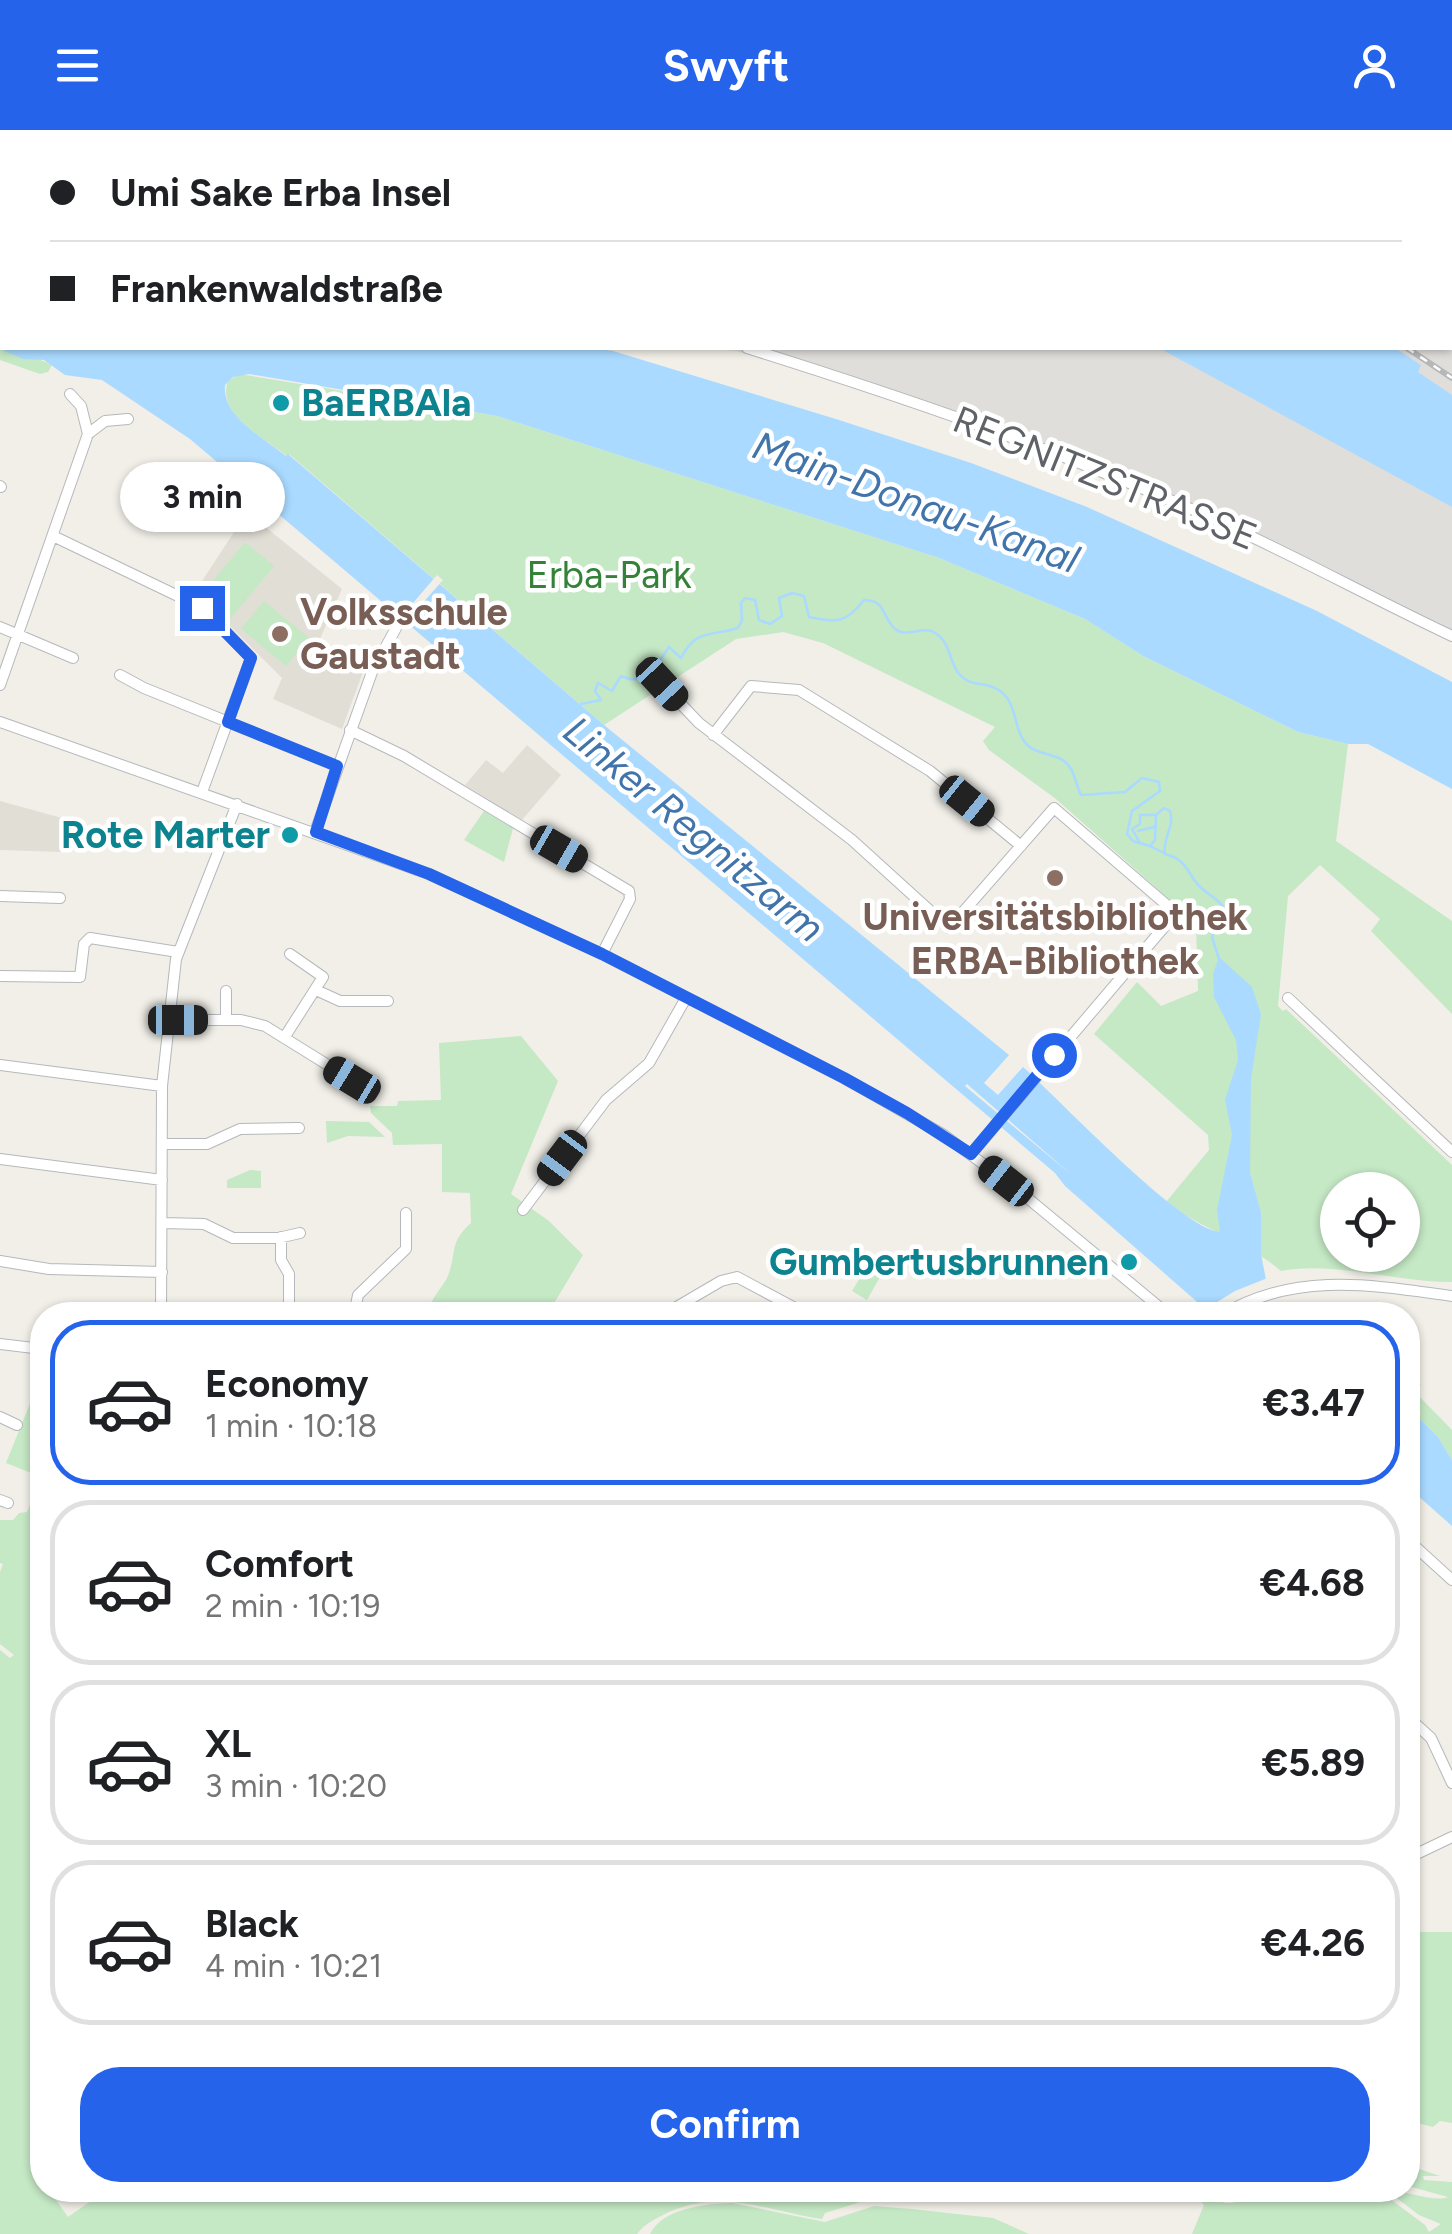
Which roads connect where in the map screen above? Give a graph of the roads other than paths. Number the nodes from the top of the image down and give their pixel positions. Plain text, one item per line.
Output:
1 (753, 350) edge
2 (70, 394) dead end
3 (128, 419) dead end
4 (88, 434) junction
5 (53, 536) junction
6 (0, 627) edge
7 (396, 628) dead end
8 (17, 634) junction
9 (1452, 636) edge
10 (74, 658) dead end
11 (120, 675) dead end
12 (659, 681) dead end
13 (0, 685) edge
14 (0, 722) edge
15 (228, 722) junction
16 (350, 730) junction
17 (714, 735) junction
18 (337, 766) junction
19 (202, 792) junction
20 (237, 804) junction
21 (316, 832) junction
22 (1021, 846) junction
23 (0, 896) edge
24 (60, 898) dead end
25 (178, 952) junction
26 (290, 954) dead end
27 (602, 954) junction
28 (0, 976) edge
29 (316, 990) junction
30 (226, 991) dead end
31 (686, 998) junction
32 (1288, 998) dead end
33 (388, 1001) dead end
34 (168, 1020) junction
35 (226, 1020) junction
36 (284, 1038) junction
37 (0, 1064) edge
38 (358, 1080) dead end
39 (162, 1086) junction
40 (299, 1128) dead end
41 (162, 1144) junction
42 (1452, 1152) edge
43 (971, 1154) junction
44 (0, 1159) edge
45 (162, 1180) junction
46 (523, 1210) dead end
47 (406, 1213) dead end
48 (162, 1224) junction
49 (300, 1233) dead end
50 (281, 1237) junction
51 (0, 1262) edge
52 (162, 1272) junction
53 (1452, 1296) edge
54 (161, 1302) edge
55 (289, 1302) edge
56 (356, 1302) edge
57 (685, 1302) edge
58 (784, 1302) edge
59 (1152, 1302) edge
60 (1246, 1302) edge
61 (0, 1344) edge
62 (30, 1348) edge
63 (0, 1417) edge
64 (17, 1425) dead end
65 (1420, 1551) edge
66 (1452, 1580) edge
67 (1420, 1728) edge
68 (1452, 1783) edge
69 (1452, 1837) edge
70 (1420, 1852) edge

1 - 9 street, REGNITZSTRASSE
2 - 4 street
3 - 4 street
4 - 5 street
5 - 8 street
5 - 15 street
6 - 8 street
7 - 16 street
8 - 10 street
8 - 13 street
11 - 15 street
12 - 17 street
14 - 19 street
15 - 18 street
15 - 19 street
16 - 18 street
16 - 27 street
17 - 22 street
17 - 22 street
18 - 21 street
19 - 20 street
20 - 21 street
20 - 25 street
21 - 27 street
22 - 43 street
23 - 24 street
25 - 28 street
25 - 34 street
26 - 29 street
27 - 31 street
29 - 33 street
29 - 36 street
30 - 35 street
31 - 43 street
31 - 46 street
32 - 42 street
34 - 35 street
34 - 39 street
35 - 36 street
36 - 38 street
37 - 39 street
39 - 41 street
40 - 41 street
41 - 45 street
43 - 59 street
44 - 45 street
45 - 48 street
47 - 56 street
48 - 50 street
48 - 52 street
49 - 50 street
50 - 55 street
51 - 52 street
52 - 54 street
53 - 60 street
57 - 58 street
61 - 62 street
63 - 64 street
65 - 66 street
67 - 68 street
69 - 70 street

